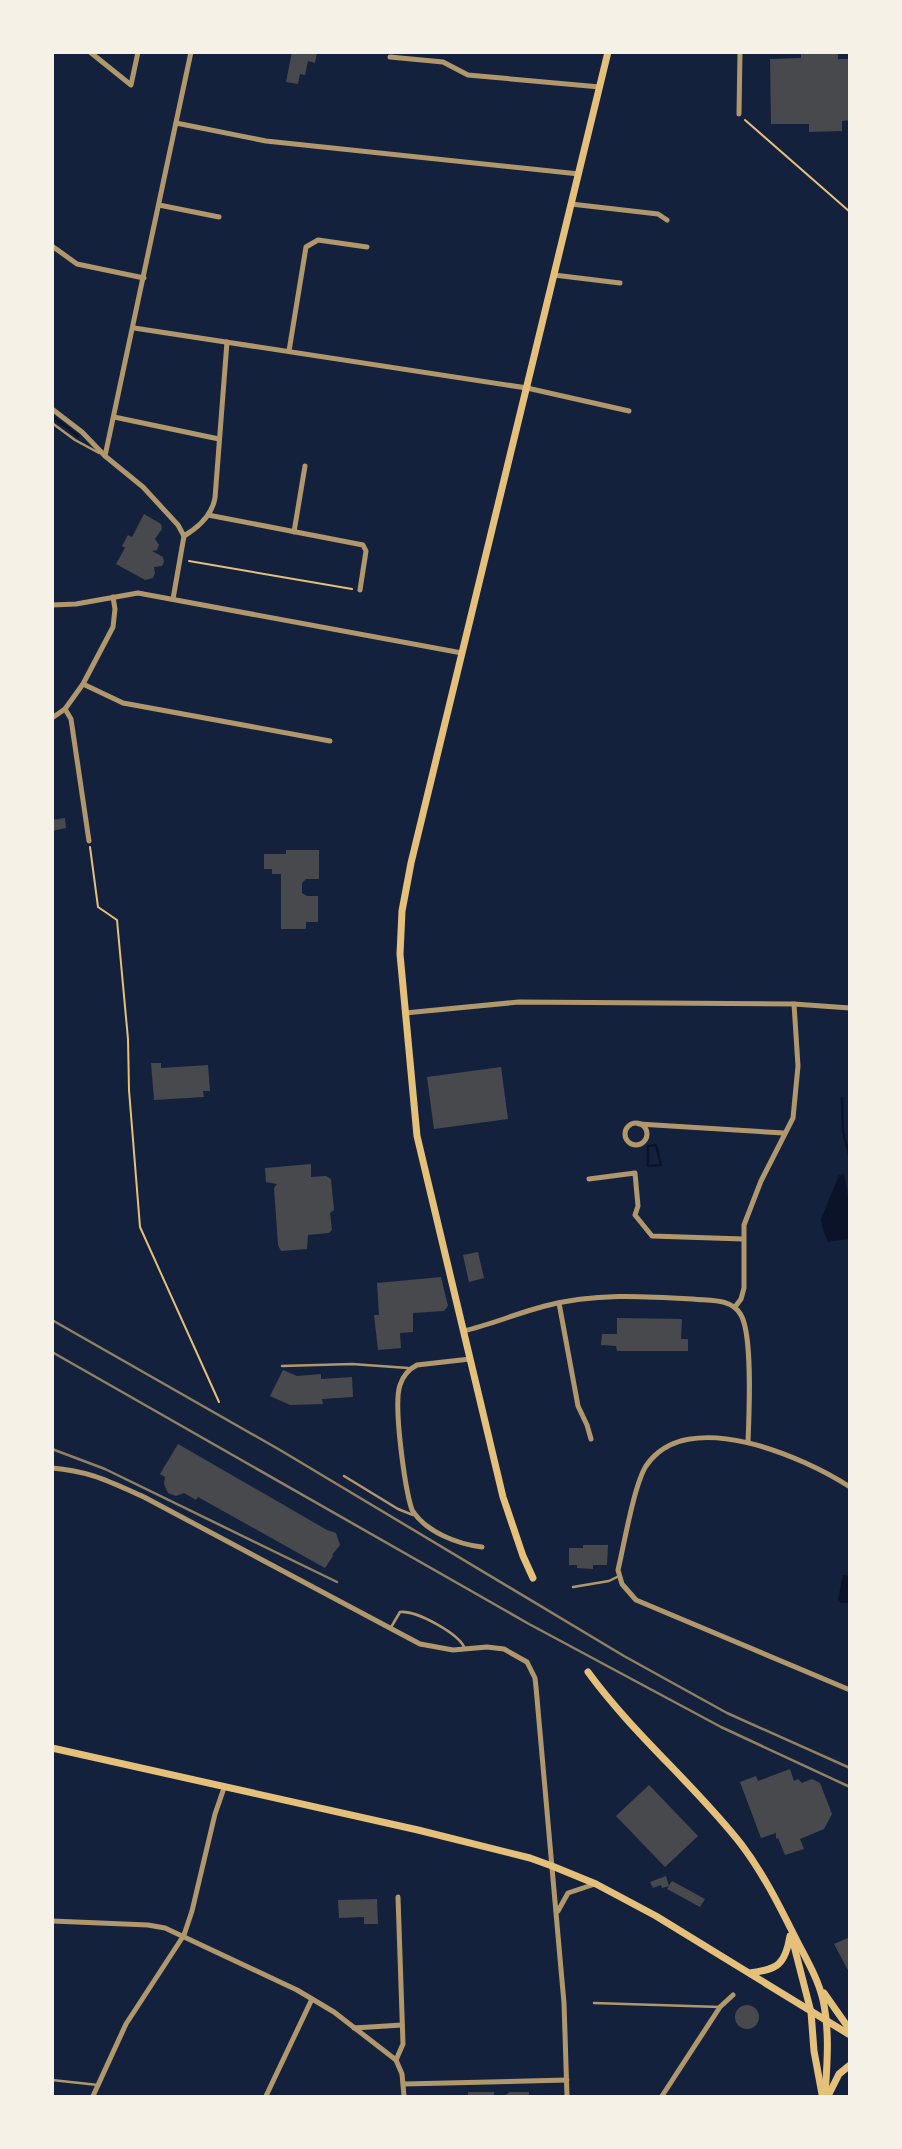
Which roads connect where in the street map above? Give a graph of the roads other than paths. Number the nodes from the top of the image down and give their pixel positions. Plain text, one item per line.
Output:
1 (90, 52) edge
2 (138, 52) edge
3 (191, 52) edge
4 (608, 52) edge
5 (740, 52) edge
6 (390, 57) dead end
7 (600, 87) junction
8 (739, 114) road end
9 (176, 123) junction
10 (579, 174) junction
11 (571, 204) junction
12 (159, 205) junction
13 (219, 217) dead end
14 (667, 220) dead end
15 (52, 246) edge
16 (367, 247) dead end
17 (554, 275) junction
18 (144, 278) junction
19 (620, 283) dead end
20 (134, 328) junction
21 (227, 342) junction
22 (289, 351) junction
23 (527, 388) junction
24 (52, 408) edge
25 (629, 411) dead end
26 (114, 416) junction
27 (52, 423) edge
28 (219, 439) junction
29 (105, 456) junction
30 (305, 466) dead end
31 (208, 515) junction
32 (293, 532) junction
33 (184, 536) junction
34 (360, 590) road end
35 (113, 597) junction
36 (173, 599) junction
37 (52, 605) edge
38 (462, 653) junction
39 (83, 684) junction
40 (65, 709) junction
41 (52, 718) edge
42 (330, 741) dead end
43 (89, 841) road end
44 (794, 1004) junction
45 (849, 1008) edge
46 (405, 1013) junction
47 (639, 1124) junction
48 (784, 1133) junction
49 (589, 1179) dead end
50 (743, 1239) junction
51 (559, 1303) junction
52 (735, 1307) junction
53 (463, 1331) junction
54 (470, 1359) junction
55 (282, 1366) dead end
56 (410, 1369) junction
57 (591, 1439) dead end
58 (748, 1442) junction
59 (52, 1468) edge
60 (344, 1476) dead end
61 (849, 1486) edge
62 (416, 1517) junction
63 (482, 1548) dead end
64 (619, 1576) junction
65 (533, 1578) dead end
66 (573, 1587) dead end
67 (390, 1629) junction
68 (465, 1650) junction
69 (588, 1672) dead end
70 (849, 1690) edge
71 (52, 1748) edge
72 (224, 1788) junction
73 (552, 1866) junction
74 (596, 1884) junction
75 (398, 1896) dead end
76 (557, 1914) junction
77 (52, 1921) edge
78 (789, 1924) junction
79 (791, 1932) junction
80 (184, 1935) junction
81 (749, 1973) junction
82 (818, 1983) junction
83 (733, 1995) dead end
84 (312, 1999) junction
85 (564, 2003) junction
86 (573, 2003) dead end
87 (594, 2003) dead end
88 (720, 2007) junction
89 (811, 2012) junction
90 (826, 2021) junction
91 (402, 2025) junction
92 (355, 2028) junction
93 (849, 2030) edge
94 (849, 2035) edge
95 (396, 2060) junction
96 (849, 2065) edge
97 (52, 2080) edge
98 (567, 2080) junction
99 (404, 2084) junction
100 (98, 2085) junction
101 (93, 2096) edge
102 (267, 2096) edge
103 (404, 2096) edge
104 (568, 2096) edge
105 (662, 2096) edge
106 (825, 2096) edge

1 - 2 street
3 - 9 street
4 - 7 main road
5 - 8 street
6 - 7 street
7 - 10 main road
9 - 10 street
9 - 12 street
10 - 11 main road
11 - 14 street
11 - 17 main road
12 - 13 street
12 - 18 street
15 - 18 street
16 - 22 street
17 - 19 street
17 - 23 main road
18 - 20 street
20 - 21 street
20 - 26 street
21 - 22 street
21 - 28 street
22 - 23 street
23 - 25 street
23 - 38 main road
24 - 29 street
26 - 28 street
26 - 29 street
27 - 29 lane
28 - 31 street
29 - 33 street
30 - 32 street
31 - 32 street
31 - 33 street
32 - 34 street
33 - 36 street
35 - 36 street
35 - 37 street
35 - 39 street
36 - 38 street
38 - 46 main road
39 - 40 street
39 - 42 street
40 - 41 street
40 - 43 street
44 - 45 street
44 - 46 street
44 - 48 street
46 - 53 main road
47 - 47 street
47 - 48 street
48 - 50 street
49 - 50 street
50 - 52 street
51 - 52 street
51 - 53 street
51 - 57 street
52 - 58 street
53 - 54 main road
54 - 56 street
54 - 65 main road
55 - 56 lane
56 - 62 street
58 - 61 street
58 - 64 street
59 - 67 street
60 - 62 lane
62 - 63 street
64 - 66 lane
64 - 70 street
67 - 68 street
67 - 68 lane
68 - 73 street
69 - 78 main road
71 - 72 main road
72 - 73 main road
72 - 80 street
73 - 74 main road
73 - 76 street
74 - 76 street
74 - 81 main road
75 - 91 street
76 - 85 street
77 - 80 street
78 - 79 main road
78 - 82 main road
79 - 81 main road
79 - 89 main road
80 - 84 street
80 - 100 street
81 - 89 main road
82 - 90 main road
82 - 93 main road
83 - 88 street
84 - 92 street
84 - 102 street
85 - 86 lane
85 - 98 street
87 - 88 lane
88 - 105 street
89 - 90 main road
89 - 106 main road
90 - 94 main road
90 - 106 main road
91 - 92 street
91 - 95 street
92 - 95 street
95 - 99 street
96 - 106 main road
97 - 100 lane
98 - 99 street
98 - 104 street
99 - 103 street
100 - 101 street

